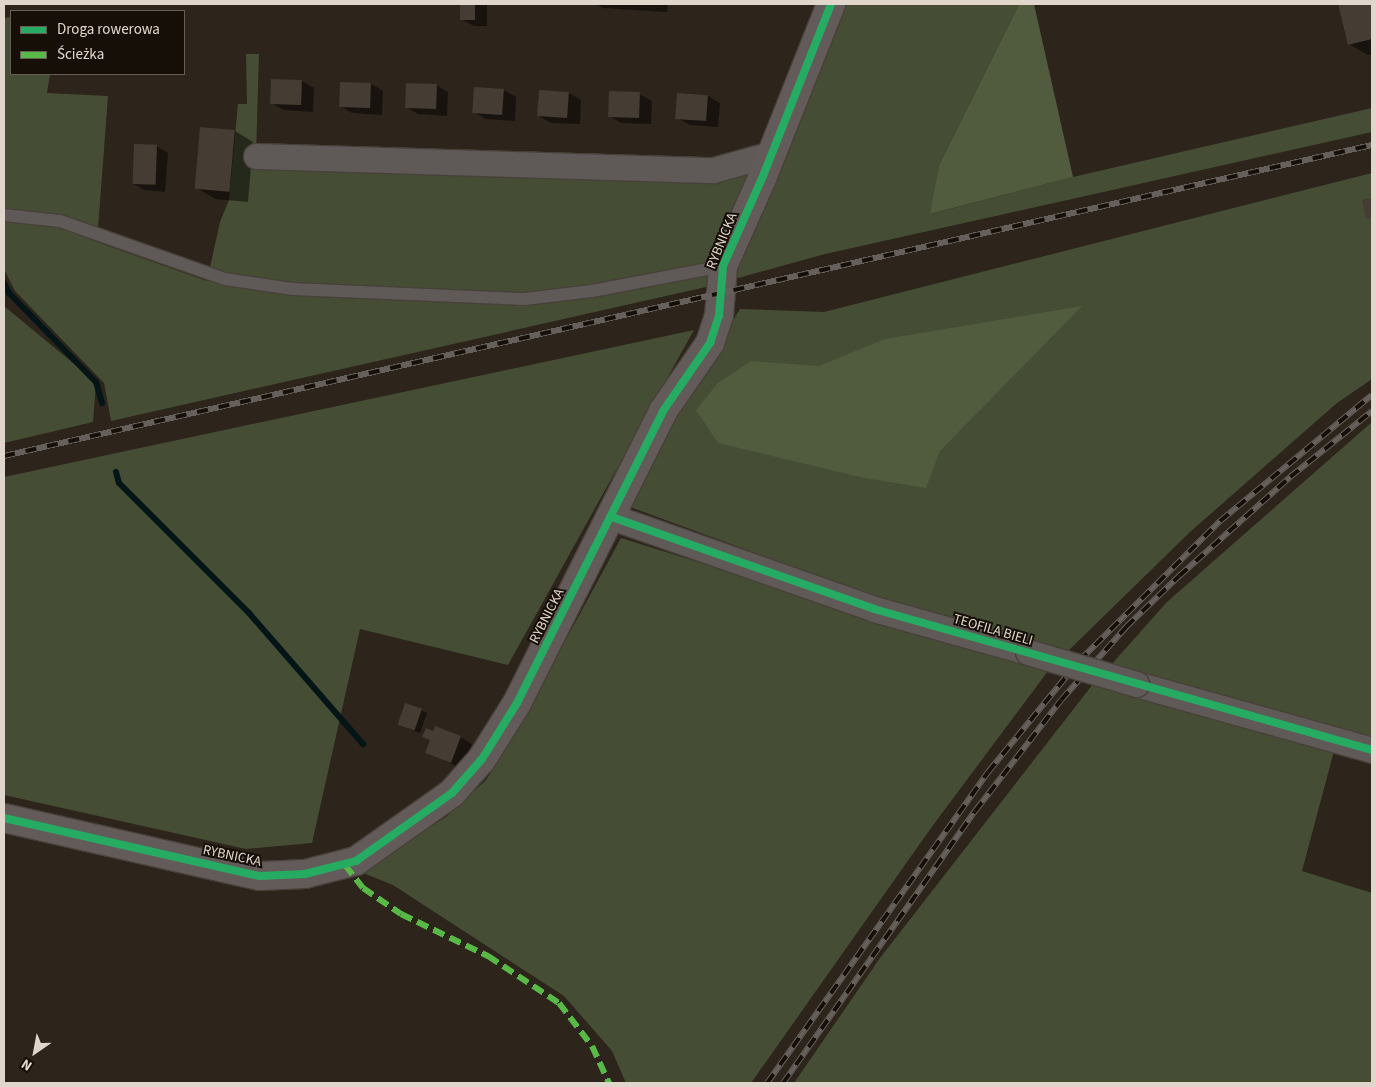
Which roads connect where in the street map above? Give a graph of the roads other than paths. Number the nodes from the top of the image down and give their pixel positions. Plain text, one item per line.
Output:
1 (831, 4) edge
2 (772, 154) junction
3 (256, 156) dead end
4 (4, 215) edge
5 (723, 266) junction
6 (612, 517) junction
7 (1372, 750) edge
8 (4, 818) edge

1 - 2 street, RYBNICKA
2 - 3 street
2 - 5 street, RYBNICKA
4 - 5 lane
5 - 6 street, RYBNICKA
6 - 7 street, TEOFILA BIELI, bridge
6 - 8 street, RYBNICKA

